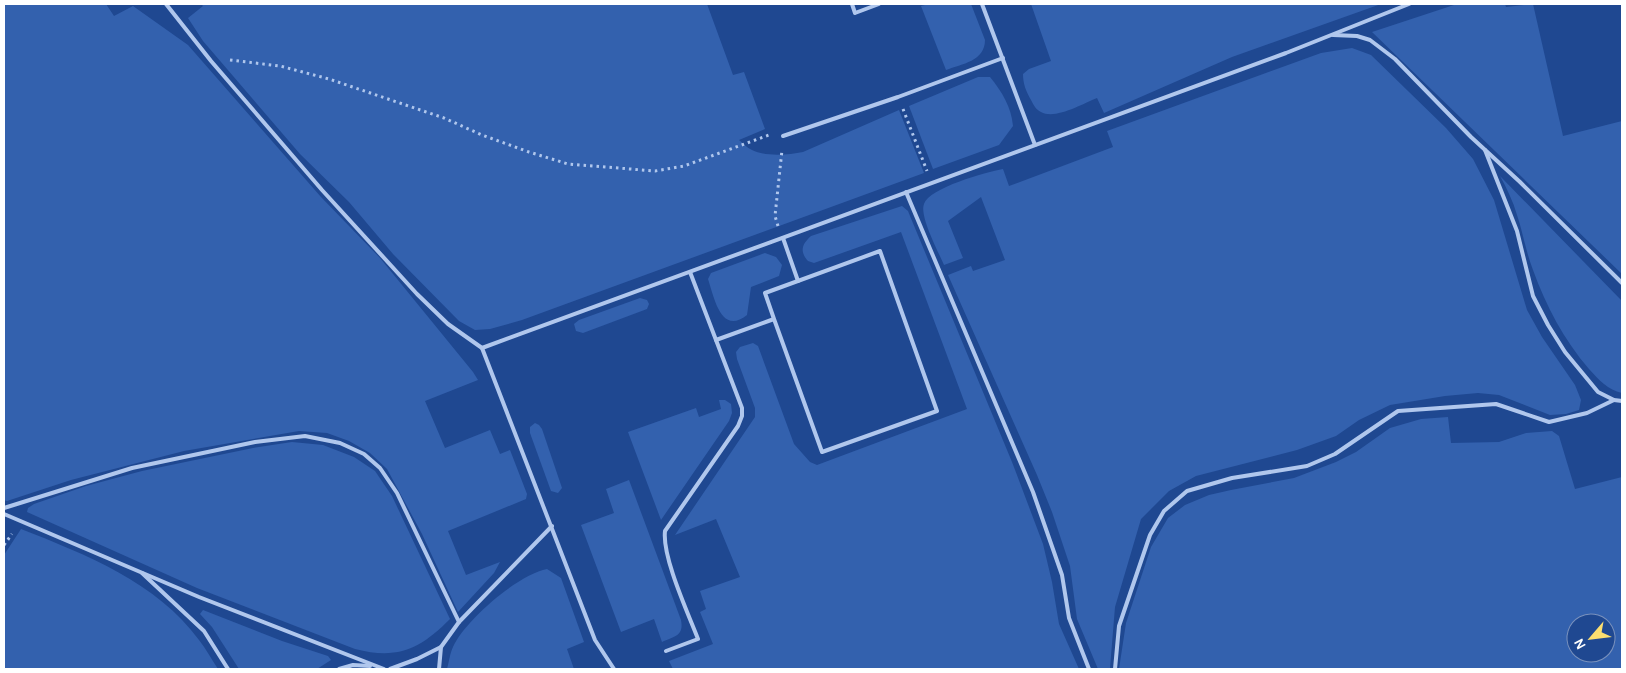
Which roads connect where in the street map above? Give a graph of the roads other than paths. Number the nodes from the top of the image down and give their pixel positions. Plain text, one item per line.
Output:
1 (166, 4) edge
2 (852, 4) edge
3 (879, 4) edge
4 (982, 4) edge
5 (1409, 4) edge
6 (1331, 35) junction
7 (1002, 58) junction
8 (783, 136) road end
9 (1035, 145) junction
10 (1484, 148) junction
11 (906, 192) junction
12 (783, 238) junction
13 (690, 272) junction
14 (798, 281) junction
15 (1622, 283) edge
16 (774, 319) junction
17 (716, 340) junction
18 (482, 348) junction
19 (1614, 400) junction
20 (1622, 401) edge
21 (4, 508) edge
22 (4, 514) edge
23 (552, 526) junction
24 (139, 570) junction
25 (459, 622) junction
26 (441, 647) junction
27 (666, 651) dead end
28 (375, 666) junction
29 (228, 669) edge
30 (339, 669) edge
31 (384, 669) edge
32 (390, 669) edge
33 (439, 669) edge
34 (614, 669) edge
35 (1090, 669) edge
36 (1115, 669) edge

1 - 18 lane
2 - 3 lane
4 - 7 lane
5 - 6 lane
6 - 9 lane
6 - 10 lane
7 - 8 lane
7 - 9 lane
9 - 11 lane
10 - 15 lane
10 - 19 lane
11 - 12 lane
11 - 35 lane
12 - 13 lane
12 - 14 lane
13 - 17 lane
13 - 18 lane
14 - 16 lane
14 - 16 lane
16 - 17 lane
17 - 27 lane
18 - 23 lane
19 - 20 lane
19 - 36 lane
21 - 25 lane
22 - 24 lane
23 - 25 lane
23 - 34 lane
24 - 28 lane
24 - 29 lane
25 - 26 lane
26 - 32 lane
26 - 33 lane
28 - 30 lane
28 - 31 lane

